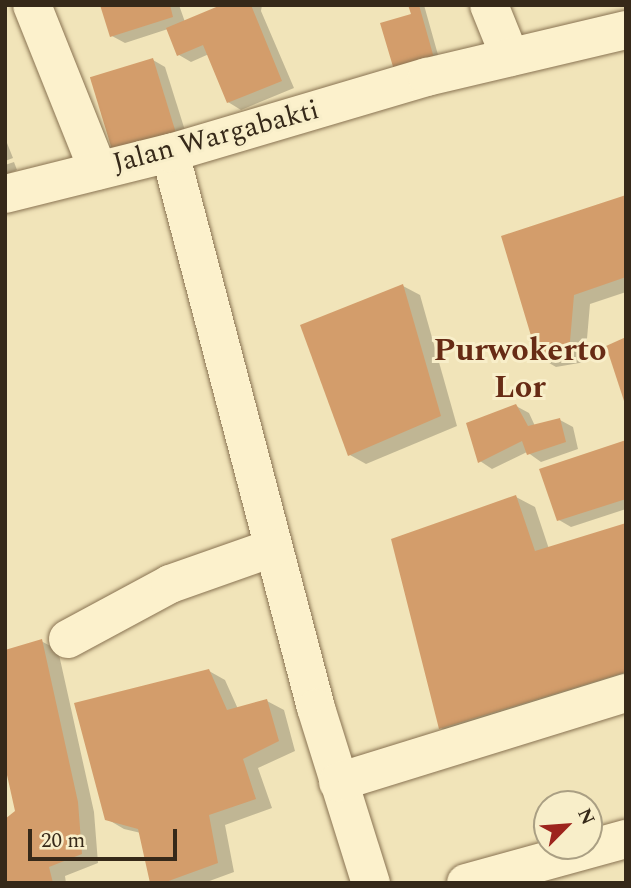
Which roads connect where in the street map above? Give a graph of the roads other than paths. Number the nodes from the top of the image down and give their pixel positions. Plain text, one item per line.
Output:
1 (32, 5) edge
2 (489, 5) edge
3 (626, 30) edge
4 (510, 57) junction
5 (170, 153) junction
6 (98, 170) junction
7 (5, 194) edge
8 (272, 548) junction
9 (68, 639) dead end
10 (626, 693) edge
11 (338, 782) junction
12 (626, 839) edge
13 (371, 883) edge
14 (466, 883) edge

1 - 6 street
2 - 4 street
3 - 4 street, Jalan Wargabakti
4 - 5 street, Jalan Wargabakti
5 - 6 street, Jalan Wargabakti
5 - 8 street
6 - 7 street, Jalan Wargabakti
8 - 9 street
8 - 11 street
10 - 11 street
11 - 13 street
12 - 14 street

